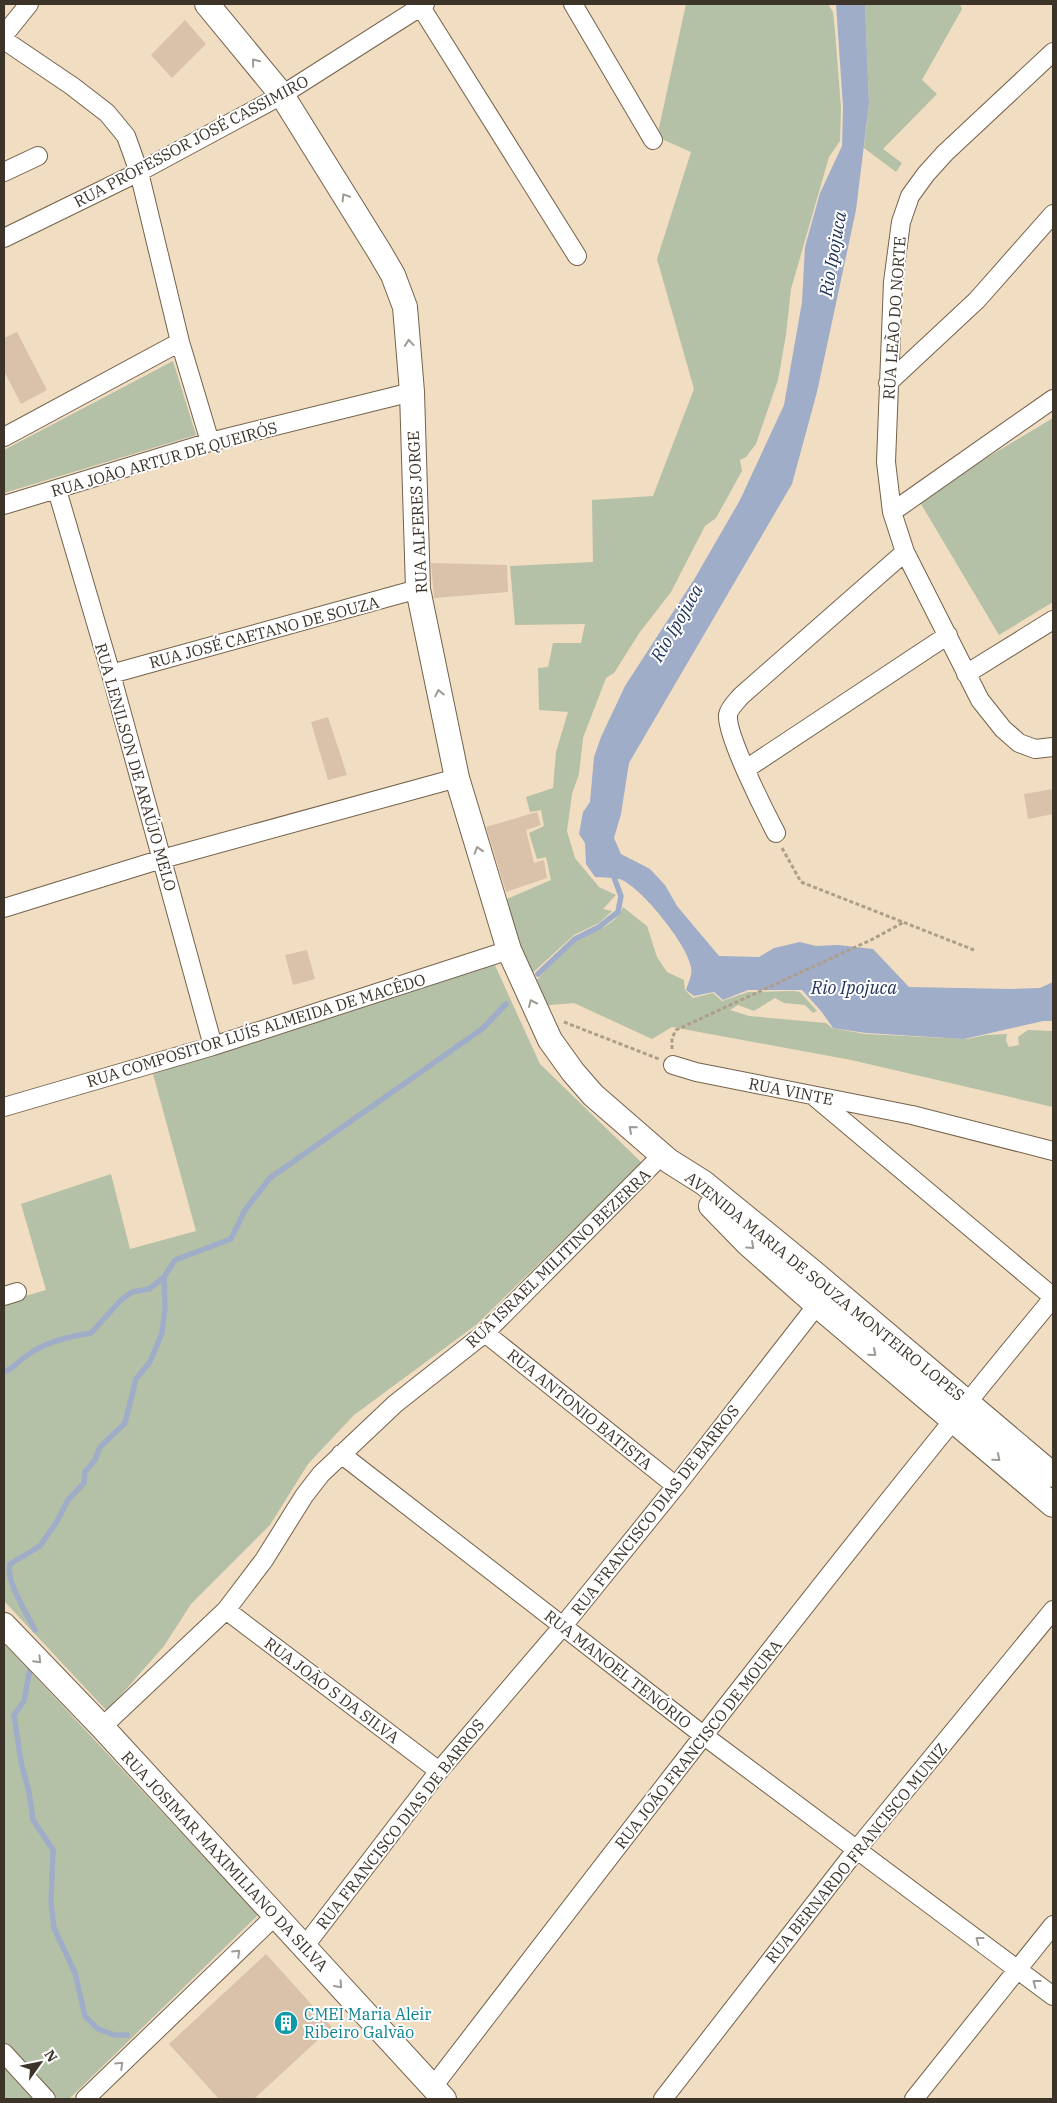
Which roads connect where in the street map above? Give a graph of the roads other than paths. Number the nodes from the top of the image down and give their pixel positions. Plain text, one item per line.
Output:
1 (29, 4) edge
2 (207, 4) edge
3 (573, 4) edge
4 (421, 5) edge
5 (4, 35) edge
6 (4, 40) edge
7 (1053, 52) edge
8 (282, 95) junction
9 (653, 140) dead end
10 (38, 156) dead end
11 (4, 172) edge
12 (139, 172) junction
13 (1050, 224) edge
14 (4, 238) edge
15 (577, 256) dead end
16 (180, 342) junction
17 (888, 383) junction
18 (412, 392) junction
19 (1053, 399) edge
20 (4, 437) edge
21 (210, 442) junction
22 (57, 490) junction
23 (4, 505) edge
24 (892, 512) junction
25 (905, 552) junction
26 (418, 589) junction
27 (1053, 620) edge
28 (948, 635) junction
29 (110, 674) junction
30 (966, 674) junction
31 (1053, 746) edge
32 (746, 769) junction
33 (457, 778) junction
34 (776, 833) road end
35 (162, 859) junction
36 (4, 908) edge
37 (508, 950) junction
38 (213, 1046) junction
39 (673, 1065) road end
40 (813, 1095) junction
41 (4, 1107) edge
42 (1053, 1151) edge
43 (666, 1158) junction
44 (1053, 1297) edge
45 (817, 1305) junction
46 (485, 1333) junction
47 (967, 1402) junction
48 (953, 1421) junction
49 (341, 1454) junction
50 (1053, 1475) edge
51 (676, 1486) junction
52 (1053, 1505) edge
53 (226, 1610) junction
54 (1053, 1610) edge
55 (4, 1625) edge
56 (562, 1627) junction
57 (102, 1727) junction
58 (703, 1735) junction
59 (439, 1771) junction
60 (854, 1847) junction
61 (275, 1916) junction
62 (1053, 1925) edge
63 (304, 1947) junction
64 (1018, 1969) junction
65 (1053, 1996) edge
66 (4, 2053) edge
67 (438, 2094) edge
68 (46, 2099) edge
69 (85, 2099) edge
70 (663, 2099) edge
71 (914, 2099) edge

1 - 5 street
8 -> 2 street, RUA ALFERES JORGE
3 - 9 street
4 - 8 street, RUA PROFESSOR JOSÉ CASSIMIRO
4 - 15 street
6 - 12 street
7 - 17 street, RUA LEÃO DO NORTE
8 - 12 street, RUA PROFESSOR JOSÉ CASSIMIRO
18 -> 8 street, RUA ALFERES JORGE
10 - 11 street
12 - 14 street, RUA PROFESSOR JOSÉ CASSIMIRO
12 - 16 street
13 - 17 street
16 - 20 street
16 - 21 street
17 - 24 street, RUA LEÃO DO NORTE
18 - 21 street, RUA JOÃO ARTUR DE QUEIRÓS
18 - 26 street, RUA ALFERES JORGE
19 - 24 street
21 - 22 street, RUA JOÃO ARTUR DE QUEIRÓS
22 - 23 street, RUA JOÃO ARTUR DE QUEIRÓS
22 - 29 street, RUA LENILSON DE ARAÚJO MELO
24 - 25 street, RUA LEÃO DO NORTE
25 - 28 street, RUA LEÃO DO NORTE
25 - 32 street
26 - 29 street, RUA JOSÉ CAETANO DE SOUZA
33 -> 26 street, RUA ALFERES JORGE
27 - 30 street
28 - 30 street, RUA LEÃO DO NORTE
28 - 32 street
29 - 35 street, RUA LENILSON DE ARAÚJO MELO
30 - 31 street, RUA LEÃO DO NORTE
32 - 34 street
33 - 35 street
37 -> 33 street, RUA ALFERES JORGE
35 - 36 street
35 - 38 street, RUA LENILSON DE ARAÚJO MELO
37 - 38 street, RUA COMPOSITOR LUÍS ALMEIDA DE MACÊDO
43 -> 37 street, RUA ALFERES JORGE
38 - 41 street, RUA COMPOSITOR LUÍS ALMEIDA DE MACÊDO
39 - 40 street, RUA VINTE
40 - 42 street, RUA VINTE
40 - 44 street
43 -> 45 street, AVENIDA MARIA DE SOUZA MONTEIRO LOPES
43 - 46 street, RUA ISRAEL MILITINO BEZERRA
43 - 47 street, AVENIDA MARIA DE SOUZA MONTEIRO LOPES
44 - 47 street, RUA JOÃO FRANCISCO DE MOURA
45 -> 48 street, AVENIDA MARIA DE SOUZA MONTEIRO LOPES
45 - 51 street, RUA FRANCISCO DIAS DE BARROS
46 - 49 street, RUA ISRAEL MILITINO BEZERRA
46 - 51 street, RUA ANTONIO BATISTA
47 - 48 street, RUA JOÃO FRANCISCO DE MOURA
47 - 50 street, AVENIDA MARIA DE SOUZA MONTEIRO LOPES
48 -> 52 street, AVENIDA MARIA DE SOUZA MONTEIRO LOPES
48 - 58 street, RUA JOÃO FRANCISCO DE MOURA
49 - 53 street, RUA ISRAEL MILITINO BEZERRA
49 - 56 street, RUA MANOEL TENÓRIO
51 - 56 street, RUA FRANCISCO DIAS DE BARROS
53 - 57 street, RUA ISRAEL MILITINO BEZERRA
53 - 59 street, RUA JOÃO S DA SILVA
54 - 60 street, RUA BERNARDO FRANCISCO MUNIZ
55 -> 57 street, RUA JOSIMAR MAXIMILIANO DA SILVA
56 - 58 street, RUA MANOEL TENÓRIO
56 - 59 street, RUA FRANCISCO DIAS DE BARROS
57 - 61 street, RUA JOSIMAR MAXIMILIANO DA SILVA
58 - 60 street, RUA MANOEL TENÓRIO
58 - 67 street, RUA JOÃO FRANCISCO DE MOURA
59 - 63 street, RUA FRANCISCO DIAS DE BARROS
64 -> 60 street, RUA MANOEL TENÓRIO
60 - 70 street, RUA BERNARDO FRANCISCO MUNIZ
61 - 63 street, RUA JOSIMAR MAXIMILIANO DA SILVA
69 -> 61 street
62 - 64 street
63 -> 67 street, RUA JOSIMAR MAXIMILIANO DA SILVA
65 -> 64 street, RUA MANOEL TENÓRIO
64 - 71 street
66 - 68 street

